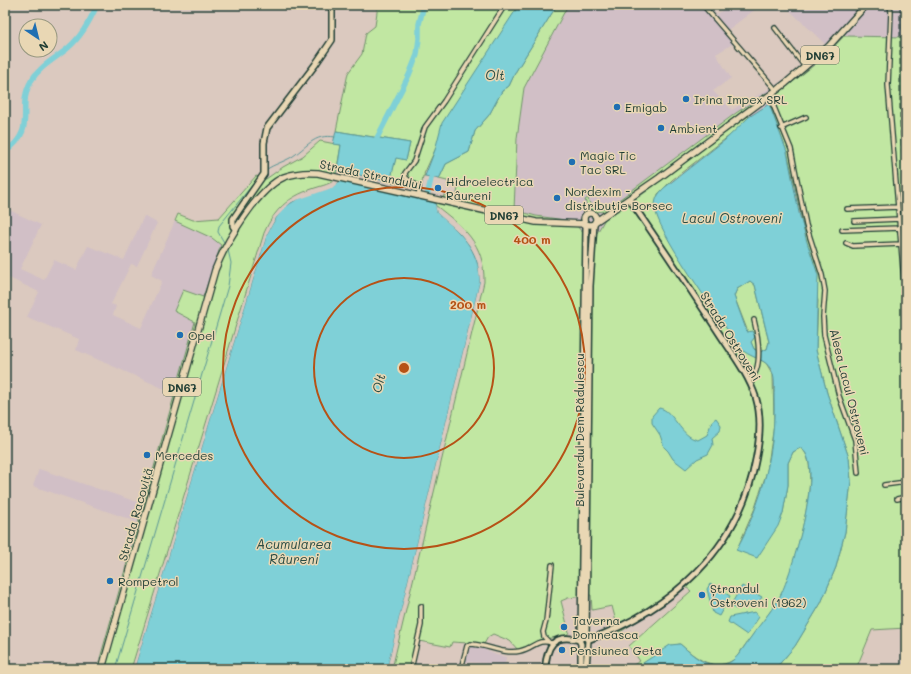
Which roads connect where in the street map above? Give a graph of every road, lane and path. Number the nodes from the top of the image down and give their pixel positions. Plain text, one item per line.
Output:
1 (332, 5) edge
2 (504, 5) edge
3 (703, 5) edge
4 (866, 5) edge
5 (890, 5) edge
6 (906, 11) edge
7 (775, 28) dead end
8 (906, 29) edge
9 (806, 67) junction
10 (776, 90) junction
11 (769, 95) junction
12 (806, 117) dead end
13 (781, 128) junction
14 (419, 196) junction
15 (629, 199) junction
16 (898, 208) junction
17 (847, 209) dead end
18 (610, 212) junction
19 (592, 214) junction
20 (584, 217) junction
21 (601, 218) junction
22 (899, 219) junction
23 (854, 221) dead end
24 (575, 223) junction
25 (594, 223) junction
26 (586, 224) junction
27 (900, 228) junction
28 (236, 230) junction
29 (842, 230) dead end
30 (589, 232) junction
31 (846, 243) dead end
32 (901, 244) junction
33 (906, 306) edge
34 (754, 320) dead end
35 (749, 381) junction
36 (858, 473) dead end
37 (906, 482) edge
38 (884, 486) dead end
39 (906, 498) edge
40 (897, 499) dead end
41 (552, 565) dead end
42 (421, 606) dead end
43 (584, 640) junction
44 (552, 644) junction
45 (102, 669) edge
46 (411, 669) edge
47 (461, 669) edge
48 (545, 669) edge
49 (581, 669) edge
50 (586, 669) edge

1 - 28 main road
2 - 14 street
3 - 10 street
4 - 9 main road, Strada Ștrandului / DN67
5 - 16 street
6 - 8 main road
7 - 9 street
9 - 10 main road, Strada Ștrandului / DN67
10 - 11 main road, Strada Ștrandului / DN67
11 - 13 street, Aleea Lacul Ostroveni
11 - 15 main road, Strada Ștrandului / DN67
12 - 13 street
13 - 36 street, Aleea Lacul Ostroveni
14 - 24 main road, Strada Ștrandului / DN67
14 - 28 main road, Strada Ștrandului / DN67
15 - 18 main road, Strada Ștrandului / DN67
15 - 35 street, Strada Ostroveni
16 - 17 street
16 - 22 street
18 - 19 main road, Strada Ștrandului / DN67
18 - 21 main road, Strada Ștrandului / DN67
19 - 20 main road, Strada Ștrandului / DN67
19 - 25 main road
20 - 24 main road, Strada Ștrandului / DN67
20 - 26 main road
21 - 25 main road, Strada Ștrandului / DN67
21 - 30 main road
22 - 23 street
22 - 27 street
24 - 26 main road, Strada Ștrandului / DN67
24 - 30 main road
25 - 26 main road, Strada Ștrandului / DN67
25 - 30 main road, Bulevardul Dem Rădulescu
26 - 30 main road, Bulevardul Dem Rădulescu
27 - 29 street
27 - 32 street
28 - 45 main road, Strada Racoviță / DN67
30 - 43 main road, Bulevardul Dem Rădulescu
31 - 32 street
32 - 33 street
34 - 35 street
35 - 43 street, Strada Ostroveni
37 - 38 street
39 - 40 street
41 - 44 street
42 - 46 street
43 - 44 street
43 - 49 main road, Bulevardul Dem Rădulescu
43 - 50 main road, Bulevardul Dem Rădulescu
44 - 47 street
44 - 48 street

